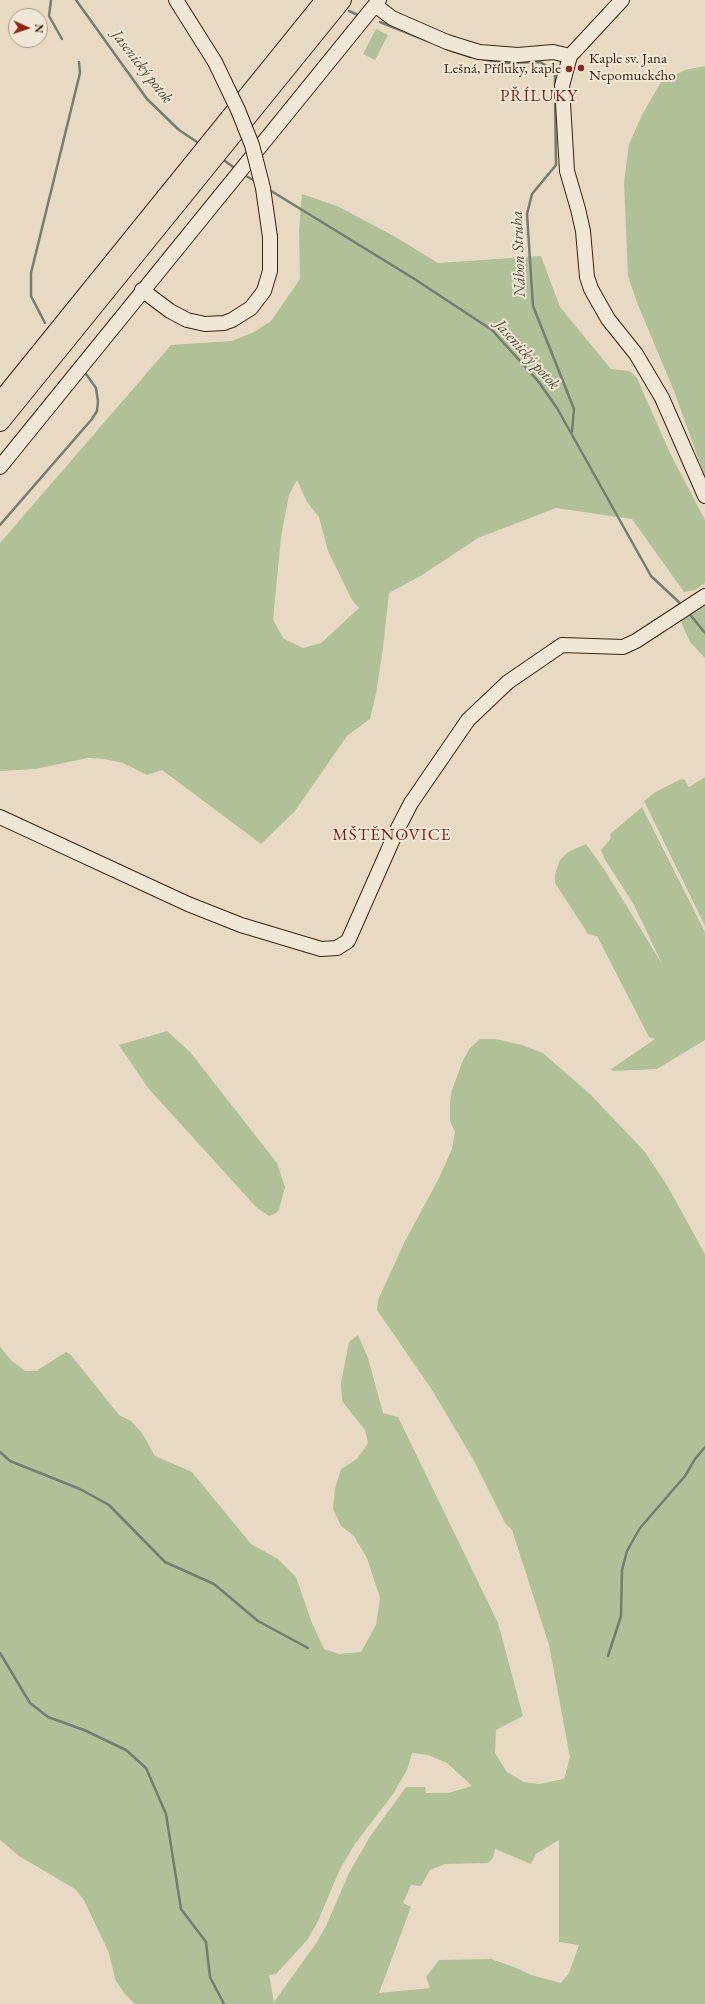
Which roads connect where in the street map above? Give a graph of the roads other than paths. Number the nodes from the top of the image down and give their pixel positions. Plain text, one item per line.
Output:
1 (176, 0) edge
2 (325, 0) edge
3 (342, 0) edge
4 (622, 0) edge
5 (377, 2) edge
6 (570, 56) junction
7 (142, 290) junction
8 (0, 402) edge
9 (0, 422) edge
10 (0, 467) edge
11 (705, 496) edge
12 (705, 596) edge
13 (0, 817) edge

1 - 7 street, bridge
2 - 8 highway
3 - 9 highway
4 - 6 street
5 - 6 street
5 - 7 street
6 - 11 street
7 - 10 street
12 - 13 street

